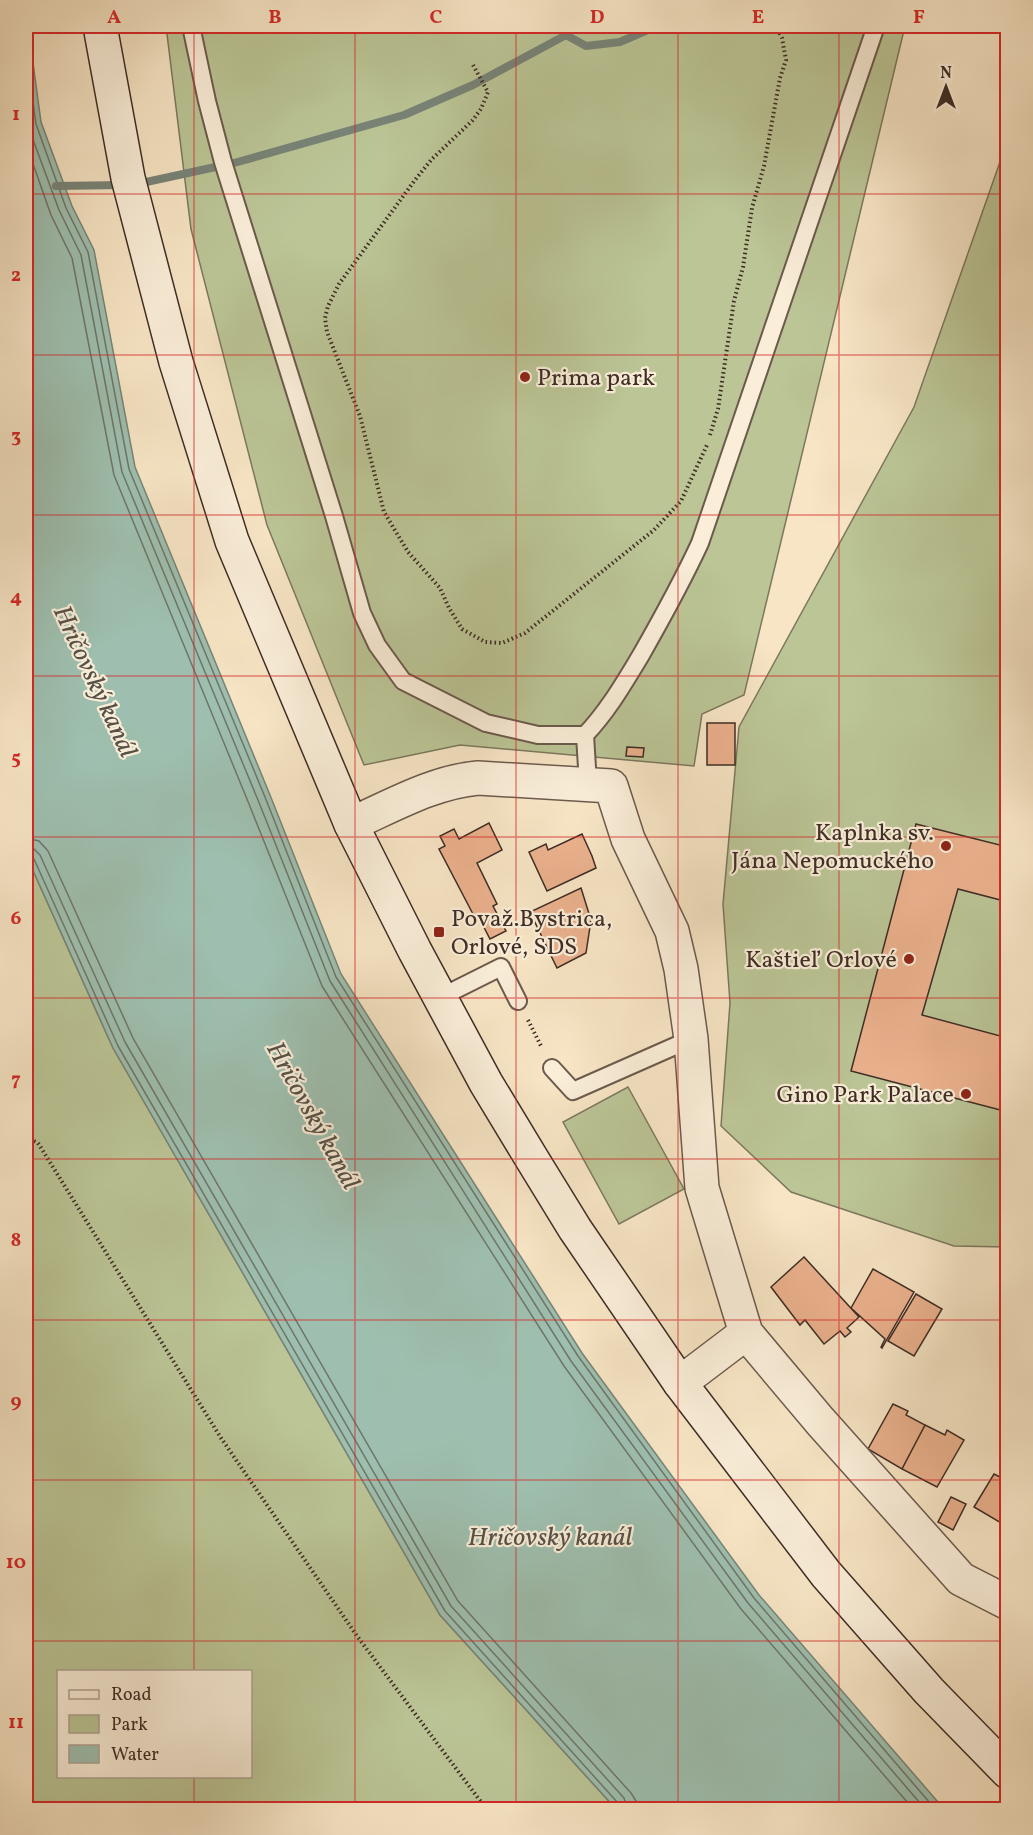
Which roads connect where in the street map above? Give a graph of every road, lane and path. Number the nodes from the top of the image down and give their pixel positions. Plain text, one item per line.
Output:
1 (100, 26) edge
2 (191, 26) edge
3 (776, 26) edge
4 (876, 26) edge
5 (473, 65) dead end
6 (585, 735) junction
7 (588, 784) junction
8 (351, 824) junction
9 (1008, 842) edge
10 (1005, 847) dead end
11 (439, 998) junction
12 (518, 1001) joint
13 (691, 1039) junction
14 (552, 1068) joint
15 (26, 1137) edge
16 (746, 1333) junction
17 (680, 1383) junction
18 (1008, 1603) edge
19 (1008, 1772) edge
20 (487, 1809) edge

1 - 8 main road
2 - 6 lane
3 - 5 path
4 - 6 lane
6 - 7 lane
7 - 8 main road
7 - 13 main road
8 - 11 main road
9 - 10 path
11 - 12 lane
11 - 17 main road
12 - 14 path
13 - 14 lane
13 - 16 main road
15 - 20 path
16 - 17 main road
16 - 18 main road
17 - 19 main road

